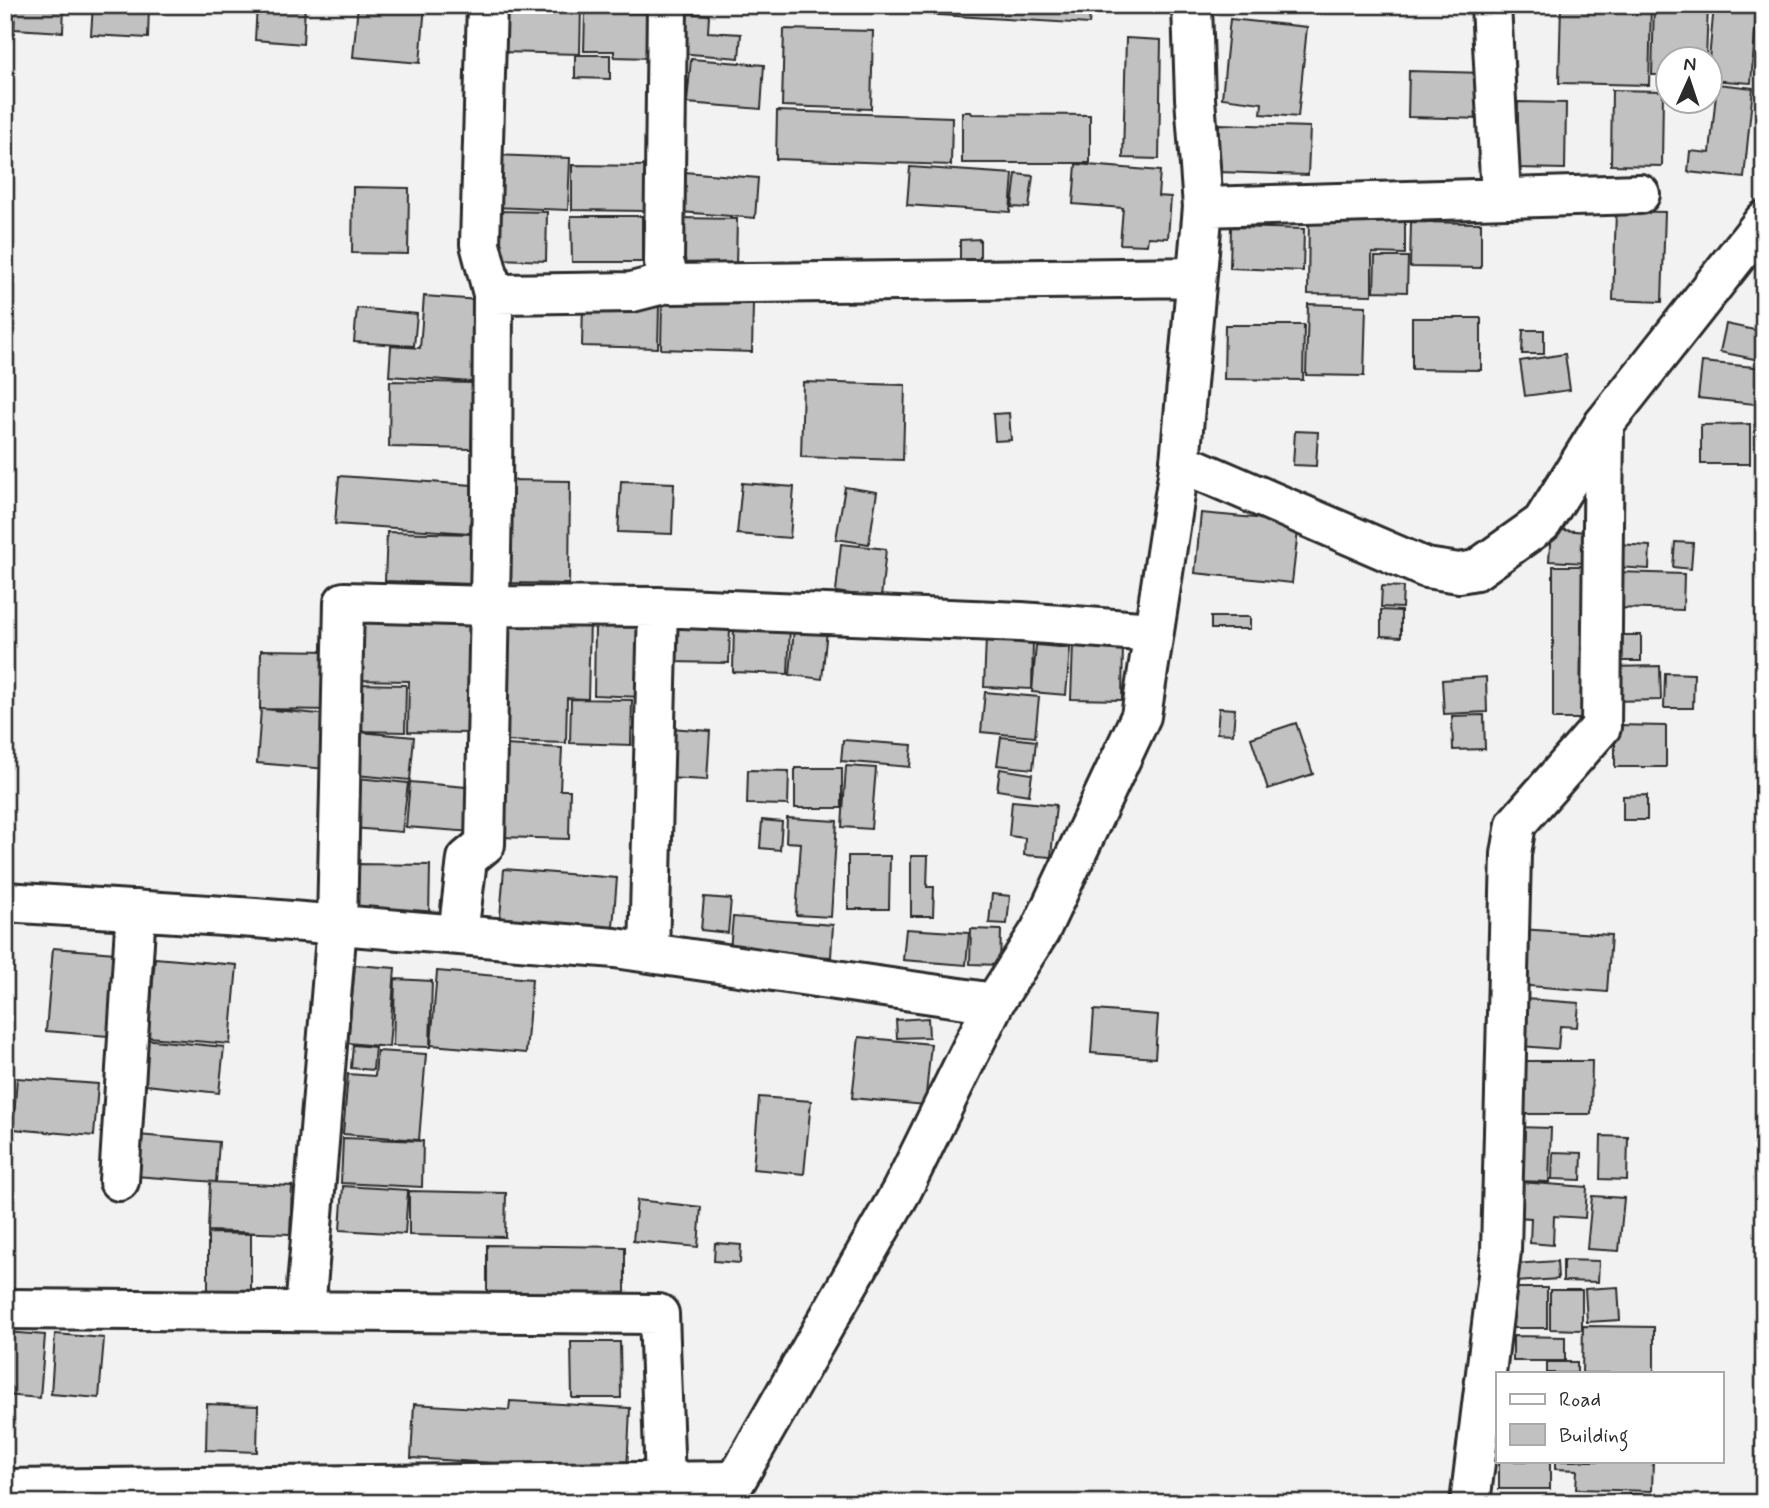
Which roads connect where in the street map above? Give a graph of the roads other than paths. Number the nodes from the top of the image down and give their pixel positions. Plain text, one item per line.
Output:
1 (487, 5) edge
2 (667, 5) edge
3 (1192, 5) edge
4 (1490, 5) edge
5 (1640, 194) dead end
6 (1502, 198) junction
7 (1203, 206) junction
8 (1764, 221) edge
9 (1196, 277) junction
10 (671, 284) junction
11 (493, 294) junction
12 (1604, 424) junction
13 (1180, 462) junction
14 (490, 606) junction
15 (658, 607) junction
16 (1153, 632) junction
17 (5, 902) edge
18 (136, 910) junction
19 (337, 925) junction
20 (458, 935) junction
21 (649, 953) junction
22 (994, 1003) junction
23 (119, 1181) dead end
24 (5, 1309) edge
25 (305, 1311) junction
26 (665, 1482) junction
27 (5, 1489) edge
28 (729, 1492) edge
29 (1471, 1503) edge

1 - 11 street
2 - 10 street
3 - 7 street
4 - 6 street
5 - 6 street
6 - 7 street
7 - 9 street
8 - 12 street
9 - 10 street
9 - 13 street
10 - 11 street
11 - 14 street
12 - 13 street
12 - 29 street
13 - 16 street
14 - 15 street
14 - 19 street
14 - 20 street
15 - 16 street
15 - 21 street
16 - 22 street
17 - 18 street
18 - 19 street
18 - 23 street
19 - 20 street
19 - 25 street
20 - 21 street
21 - 22 street
22 - 28 street
24 - 25 street
25 - 26 street
26 - 27 street
26 - 28 street

